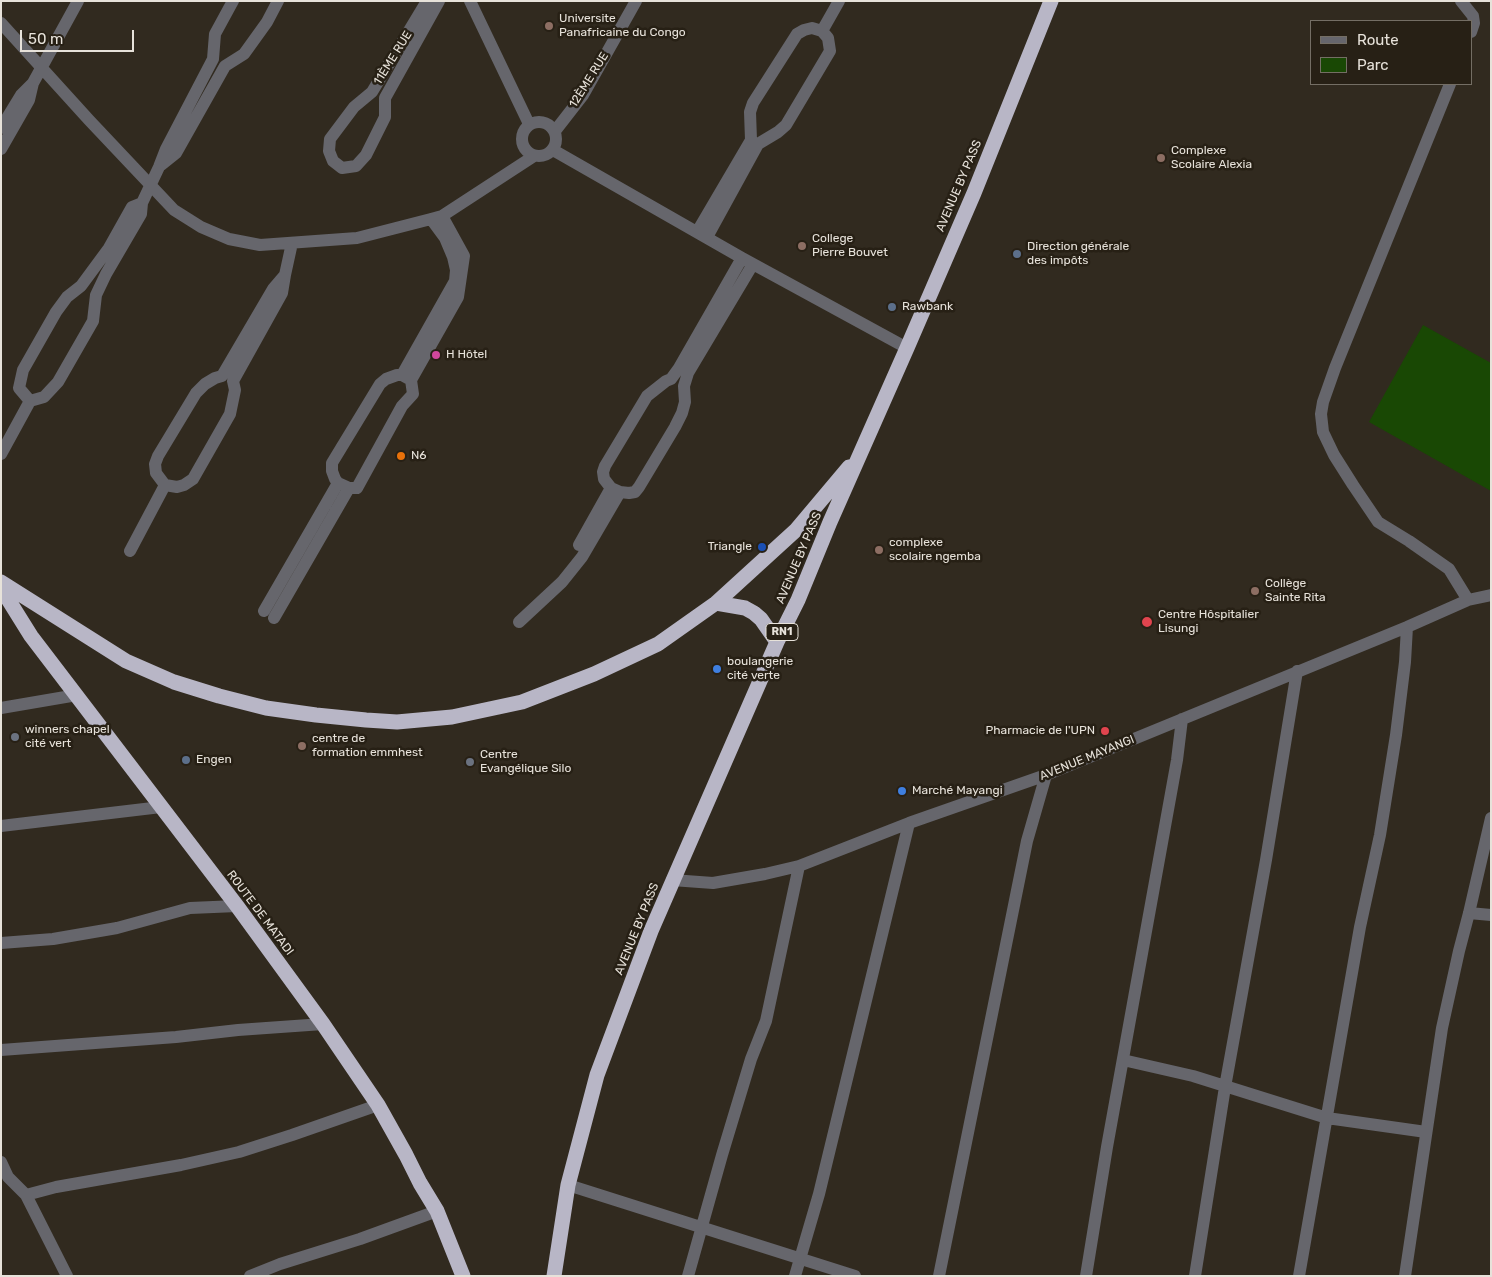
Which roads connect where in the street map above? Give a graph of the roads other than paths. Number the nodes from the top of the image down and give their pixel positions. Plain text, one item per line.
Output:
1 (78, 1) edge
2 (233, 1) edge
3 (278, 1) edge
4 (427, 1) edge
5 (439, 1) edge
6 (470, 1) edge
7 (636, 1) edge
8 (839, 1) edge
9 (1051, 1) edge
10 (1461, 1) edge
11 (1, 23) edge
12 (1472, 29) edge
13 (822, 31) junction
14 (213, 59) junction
15 (225, 66) junction
16 (42, 67) junction
17 (33, 83) junction
18 (1450, 85) edge
19 (372, 92) junction
20 (385, 98) junction
21 (529, 124) junction
22 (1, 128) edge
23 (555, 131) junction
24 (754, 142) junction
25 (1, 149) edge
26 (552, 150) junction
27 (534, 156) junction
28 (160, 167) junction
29 (150, 185) junction
30 (142, 203) junction
31 (437, 218) junction
32 (702, 234) junction
33 (292, 243) junction
34 (748, 261) junction
35 (81, 286) junction
36 (96, 295) junction
37 (907, 348) junction
38 (228, 378) junction
39 (407, 378) junction
40 (671, 379) junction
41 (684, 386) junction
42 (30, 401) junction
43 (1, 454) edge
44 (860, 454) junction
45 (165, 485) junction
46 (344, 486) junction
47 (616, 490) junction
48 (579, 545) dead end
49 (130, 551) dead end
50 (1, 582) edge
51 (1, 588) edge
52 (1491, 595) edge
53 (1468, 600) junction
54 (716, 604) junction
55 (269, 615) dead end
56 (519, 622) dead end
57 (1407, 627) junction
58 (777, 642) junction
59 (1297, 671) junction
60 (77, 695) junction
61 (1, 708) edge
62 (1182, 719) junction
63 (1046, 775) junction
64 (161, 807) junction
65 (1491, 818) edge
66 (909, 823) junction
67 (1, 826) edge
68 (798, 866) junction
69 (672, 880) junction
70 (238, 906) junction
71 (1469, 913) junction
72 (1491, 915) edge
73 (1, 943) edge
74 (324, 1024) junction
75 (1, 1050) edge
76 (1123, 1060) junction
77 (1225, 1087) junction
78 (378, 1105) junction
79 (1327, 1118) junction
80 (1426, 1132) junction
81 (1, 1162) edge
82 (5, 1179) edge
83 (568, 1184) junction
84 (26, 1194) junction
85 (437, 1211) junction
86 (702, 1227) junction
87 (800, 1259) junction
88 (66, 1276) edge
89 (250, 1276) edge
90 (463, 1276) edge
91 (554, 1276) edge
92 (688, 1276) edge
93 (795, 1276) edge
94 (855, 1276) edge
95 (939, 1276) edge
96 (1086, 1276) edge
97 (1196, 1276) edge
98 (1299, 1276) edge
99 (1405, 1276) edge

1 - 16 street
2 - 14 street
3 - 15 street
4 - 19 street, 11ÈME RUE
5 - 20 street
6 - 21 street
7 - 23 street, 12ÈME RUE
8 - 13 street
9 - 37 highway, AVENUE BY PASS / RN1
10 - 12 street
11 - 16 street
13 - 24 street
13 - 24 street
14 - 15 street
14 - 28 street
15 - 28 street
16 - 17 street
16 - 29 street
17 - 22 street
17 - 25 street
18 - 53 street
19 - 20 street
19 - 20 street, 11ÈME RUE
21 - 23 street
21 - 27 street
23 - 26 street
24 - 32 street
26 - 27 street
26 - 32 street
27 - 31 street
28 - 29 street
29 - 30 street
29 - 33 street
30 - 35 street
30 - 36 street
31 - 33 street
31 - 39 street
32 - 34 street
33 - 38 street
34 - 37 street
34 - 40 street
34 - 41 street
35 - 36 street
35 - 42 street
36 - 42 street
37 - 44 highway, AVENUE BY PASS / RN1
38 - 45 street
38 - 45 street
39 - 46 street
39 - 46 street
40 - 41 street
40 - 47 street
41 - 47 street
42 - 43 street
44 - 54 highway
44 - 58 highway, AVENUE BY PASS / RN1
45 - 49 street
46 - 55 street
47 - 48 street
47 - 56 street
50 - 54 highway
51 - 60 highway, ROUTE DE MATADI
52 - 53 street, AVENUE MAYANGI
53 - 57 street, AVENUE MAYANGI
54 - 58 highway
57 - 59 street, AVENUE MAYANGI
57 - 79 street
58 - 69 highway, AVENUE BY PASS / RN1
59 - 62 street, AVENUE MAYANGI
59 - 77 street
60 - 61 street
60 - 64 highway, ROUTE DE MATADI
62 - 63 street, AVENUE MAYANGI
62 - 76 street
63 - 66 street, AVENUE MAYANGI
63 - 95 street
64 - 67 street
64 - 70 highway, ROUTE DE MATADI
65 - 71 street
66 - 68 street, AVENUE MAYANGI
66 - 87 street
68 - 69 street, AVENUE MAYANGI
68 - 86 street
69 - 83 highway, AVENUE BY PASS / RN1
70 - 73 street
70 - 74 highway, ROUTE DE MATADI
71 - 72 street
71 - 80 street
74 - 75 street
74 - 78 highway, ROUTE DE MATADI
76 - 77 street
76 - 96 street
77 - 79 street
77 - 97 street
78 - 84 street
78 - 85 highway, ROUTE DE MATADI
79 - 80 street
79 - 98 street
80 - 99 street
81 - 82 street
82 - 84 street
83 - 86 street
83 - 91 highway, AVENUE BY PASS / RN1
84 - 88 street
85 - 89 street
85 - 90 highway, ROUTE DE MATADI
86 - 87 street
86 - 92 street
87 - 93 street
87 - 94 street

